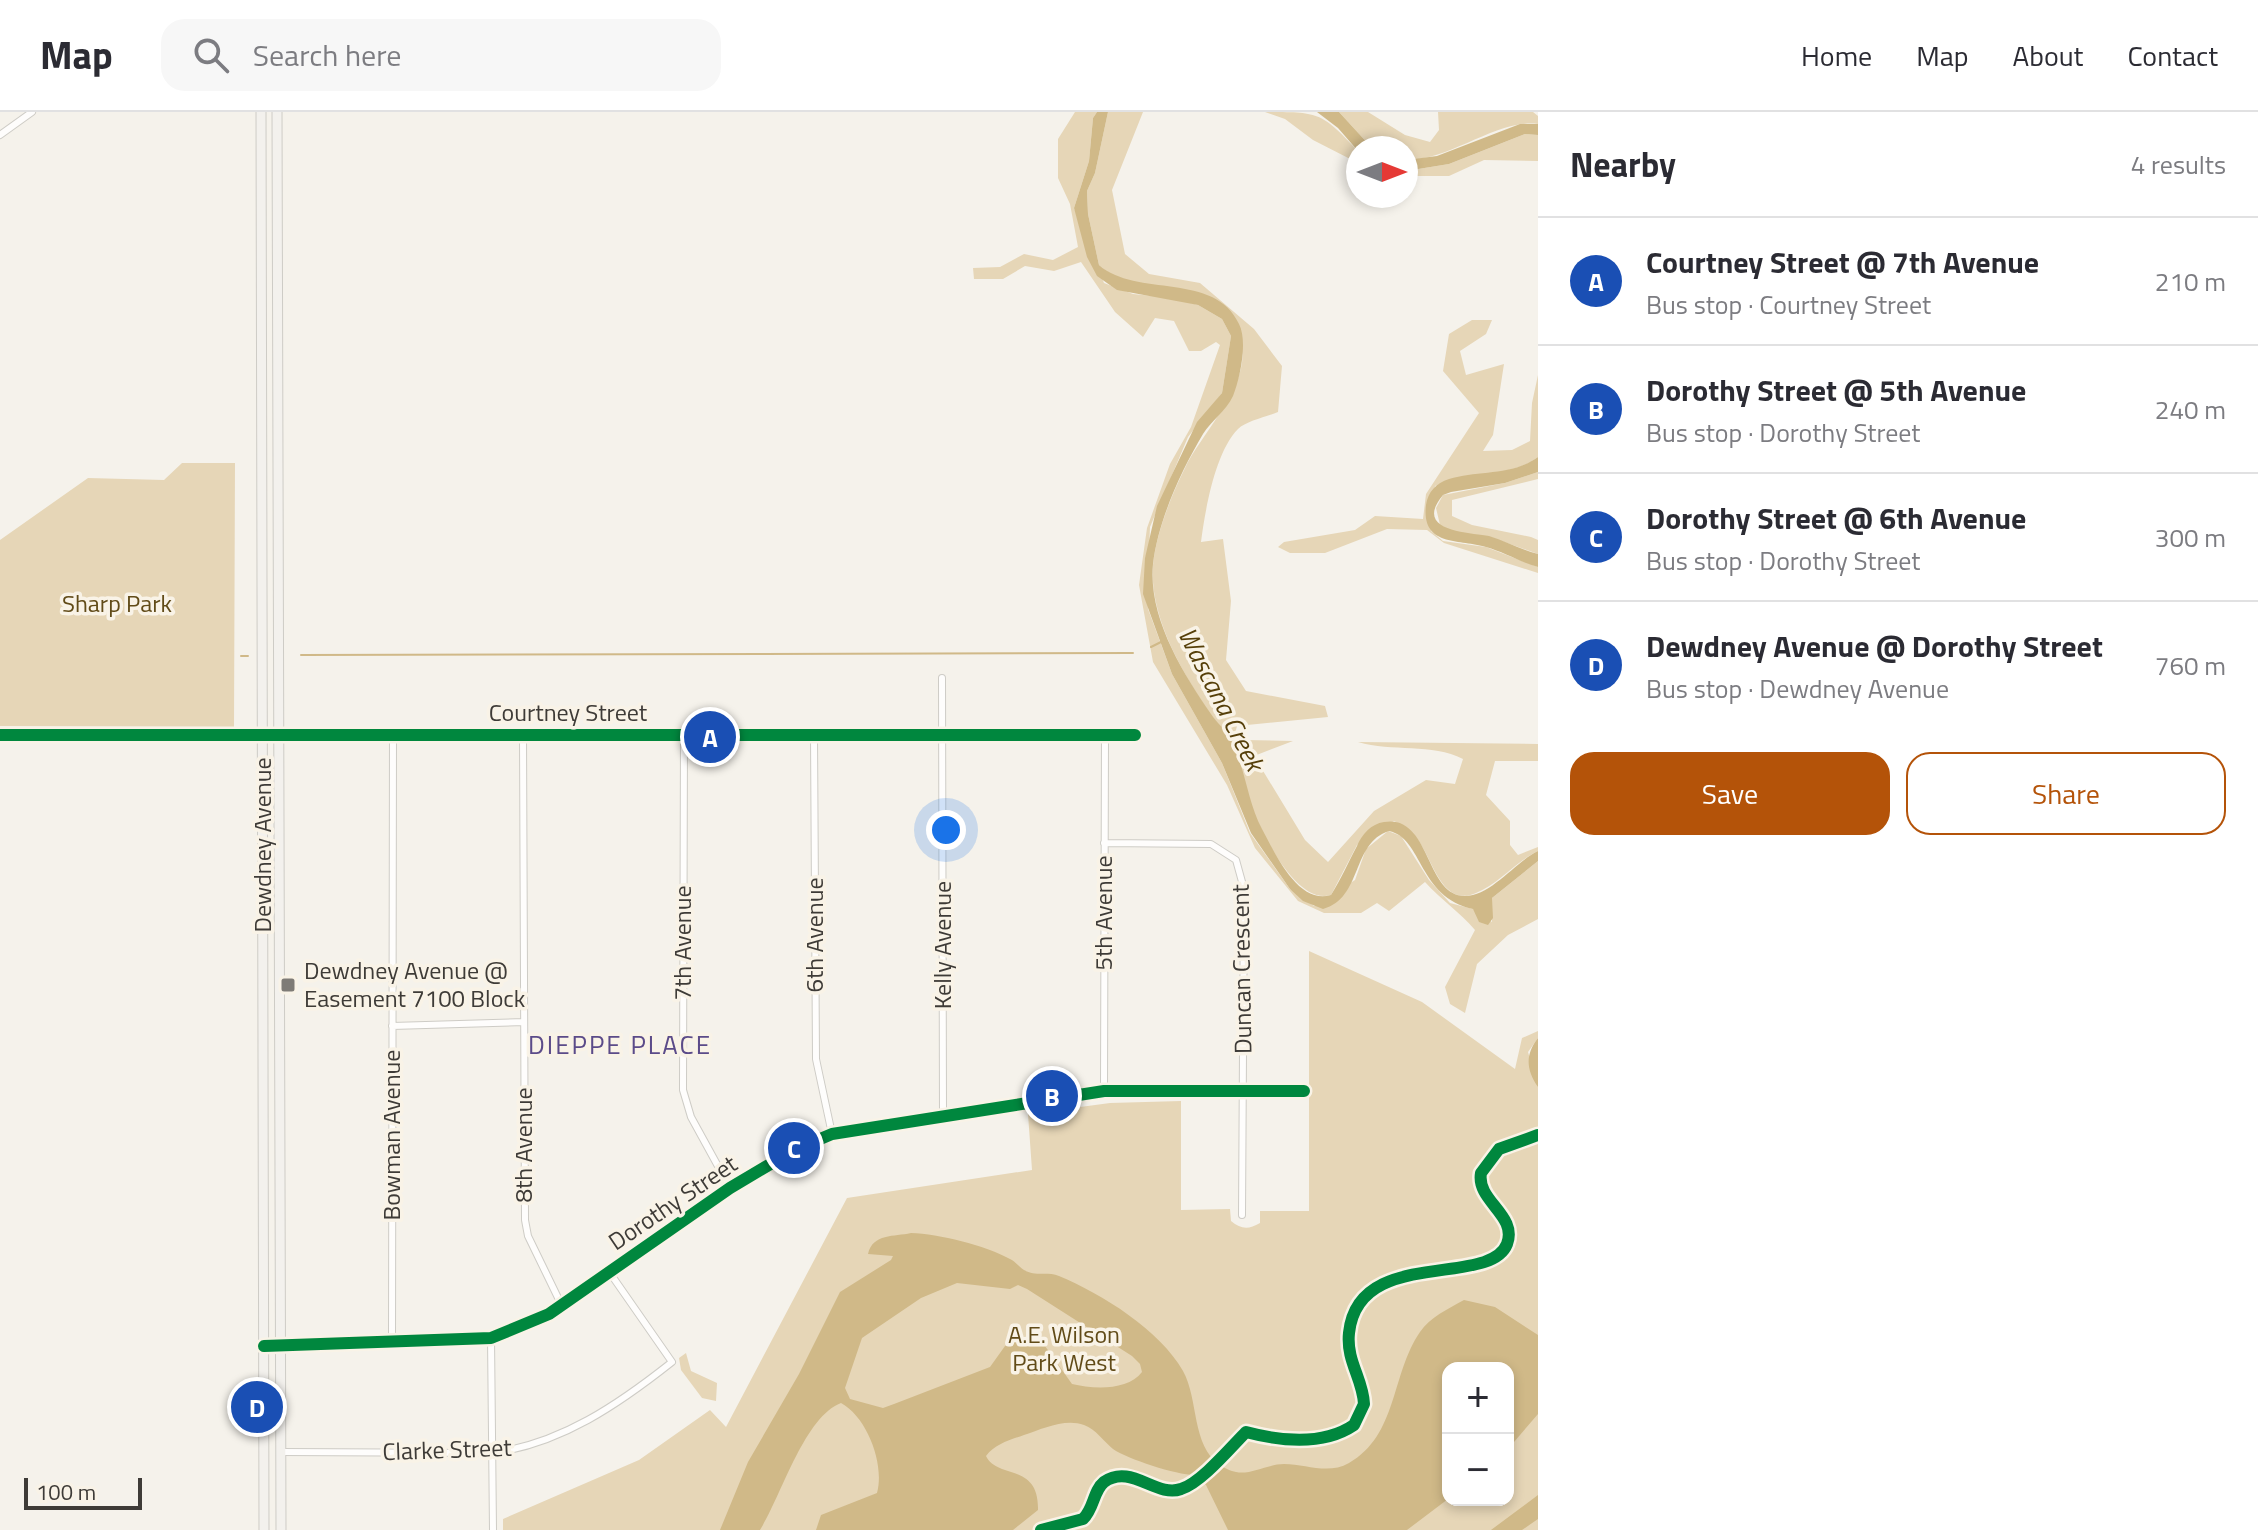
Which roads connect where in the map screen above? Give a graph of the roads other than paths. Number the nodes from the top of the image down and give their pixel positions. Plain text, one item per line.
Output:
1 (32, 112) edge
2 (261, 112) edge
3 (277, 112) edge
4 (0, 135) edge
5 (942, 678) dead end
6 (0, 735) edge
7 (264, 735) junction
8 (280, 735) junction
9 (393, 735) junction
10 (684, 735) junction
11 (814, 735) junction
12 (942, 735) junction
13 (1105, 735) junction
14 (1135, 735) dead end
15 (523, 736) junction
16 (1104, 843) junction
17 (524, 1022) junction
18 (392, 1026) junction
19 (1104, 1091) junction
20 (1244, 1091) junction
21 (1304, 1091) dead end
22 (943, 1115) junction
23 (832, 1134) junction
24 (730, 1188) junction
25 (1242, 1215) dead end
26 (610, 1273) junction
27 (562, 1306) junction
28 (491, 1338) junction
29 (392, 1342) junction
30 (264, 1346) junction
31 (281, 1347) junction
32 (281, 1452) junction
33 (492, 1453) junction
34 (264, 1530) edge
35 (281, 1530) edge
36 (493, 1530) edge

1 - 4 street
2 - 7 main road, Dewdney Avenue
3 - 8 main road, Dewdney Avenue
5 - 12 street, Kelly Avenue
6 - 7 street, Courtney Street
7 - 8 street, Courtney Street
7 - 30 main road, Dewdney Avenue
8 - 9 street, Courtney Street
8 - 31 main road, Dewdney Avenue
9 - 15 street, Courtney Street
9 - 18 street, Bowman Avenue
10 - 11 street, Courtney Street
10 - 15 street, Courtney Street
10 - 24 street, 7th Avenue
11 - 12 street, Courtney Street
11 - 23 street, 6th Avenue
12 - 13 street, Courtney Street
12 - 22 street, Kelly Avenue
13 - 14 street, Courtney Street
13 - 16 street, 5th Avenue
15 - 17 street, 8th Avenue
16 - 19 street, 5th Avenue
16 - 20 street, Duncan Crescent
17 - 18 street
17 - 27 street, 8th Avenue
18 - 29 street, Bowman Avenue
19 - 20 street, Dorothy Street
19 - 22 street, Dorothy Street
20 - 21 street, Dorothy Street
20 - 25 street, Duncan Crescent
22 - 23 street, Dorothy Street
23 - 24 street, Dorothy Street
24 - 26 street, Dorothy Street
26 - 27 street, Dorothy Street
26 - 33 street, Clarke Street
27 - 28 street, Dorothy Street
28 - 29 street, Dorothy Street
28 - 33 street
29 - 31 street, Dorothy Street
30 - 31 street, Dorothy Street
30 - 34 main road, Dewdney Avenue
31 - 32 main road, Dewdney Avenue
32 - 33 street, Clarke Street
32 - 35 main road, Dewdney Avenue
33 - 36 street

